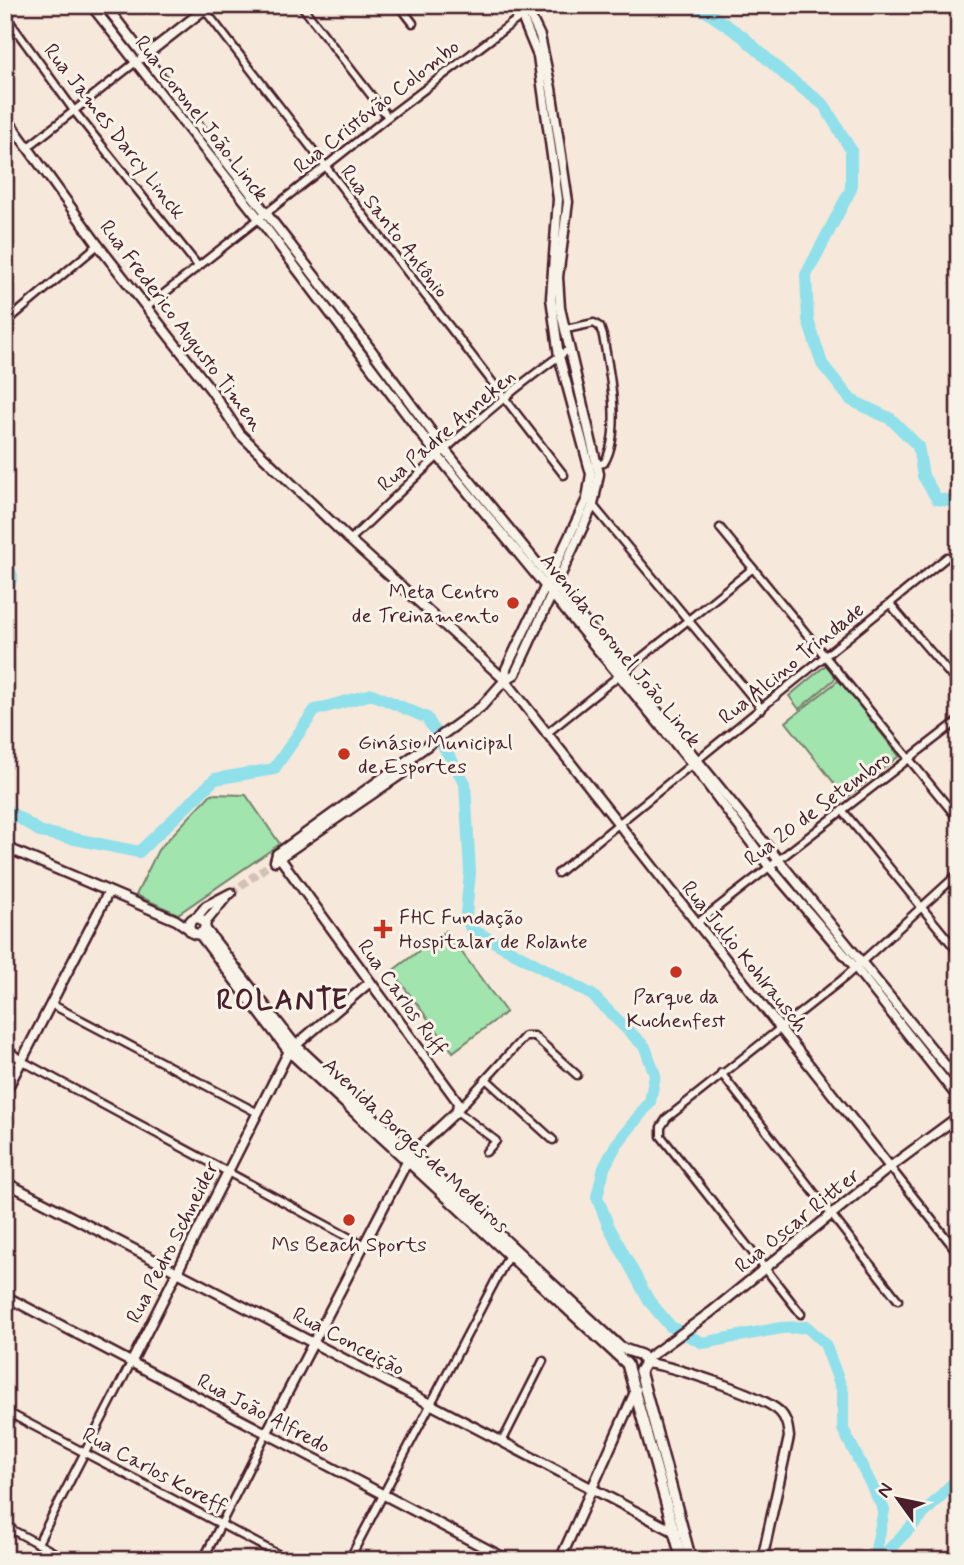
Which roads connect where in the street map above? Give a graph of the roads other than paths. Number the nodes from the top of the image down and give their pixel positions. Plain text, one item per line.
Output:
1 (13, 5) edge
2 (91, 5) edge
3 (300, 5) edge
4 (400, 5) edge
5 (517, 5) edge
6 (205, 7) edge
7 (107, 8) edge
8 (525, 11) edge
9 (5, 13) edge
10 (100, 16) junction
11 (413, 23) dead end
12 (146, 55) junction
13 (136, 62) junction
14 (75, 112) junction
15 (551, 114) junction
16 (5, 116) edge
17 (388, 117) junction
18 (28, 147) junction
19 (324, 168) junction
20 (263, 217) junction
21 (98, 245) junction
22 (198, 266) junction
23 (148, 307) junction
24 (5, 323) edge
25 (566, 329) junction
26 (568, 350) junction
27 (559, 356) junction
28 (505, 398) junction
29 (442, 453) junction
30 (594, 465) junction
31 (564, 475) dead end
32 (590, 502) junction
33 (720, 528) dead end
34 (350, 540) junction
35 (947, 557) dead end
36 (752, 569) junction
37 (551, 586) junction
38 (890, 604) junction
39 (687, 621) junction
40 (825, 658) junction
41 (622, 675) junction
42 (505, 680) junction
43 (959, 684) edge
44 (762, 709) junction
45 (959, 720) edge
46 (545, 734) junction
47 (911, 759) junction
48 (696, 763) junction
49 (842, 810) junction
50 (959, 820) edge
51 (619, 827) junction
52 (5, 846) edge
53 (777, 858) junction
54 (768, 865) junction
55 (558, 873) dead end
56 (959, 873) edge
57 (108, 893) junction
58 (230, 894) tunnel mouth
59 (922, 908) junction
60 (696, 924) junction
61 (198, 926) junction
62 (959, 953) edge
63 (858, 964) junction
64 (370, 982) junction
65 (51, 1004) junction
66 (780, 1026) junction
67 (5, 1047) edge
68 (292, 1048) junction
69 (22, 1061) junction
70 (722, 1073) junction
71 (577, 1076) dead end
72 (486, 1079) junction
73 (959, 1082) edge
74 (5, 1093) edge
75 (959, 1099) edge
76 (457, 1111) junction
77 (258, 1113) junction
78 (959, 1116) edge
79 (553, 1140) dead end
80 (486, 1152) dead end
81 (409, 1158) junction
82 (890, 1167) junction
83 (227, 1172) junction
84 (5, 1182) edge
85 (833, 1213) junction
86 (363, 1245) junction
87 (511, 1252) junction
88 (959, 1254) edge
89 (767, 1267) junction
90 (177, 1271) junction
91 (5, 1296) edge
92 (898, 1300) dead end
93 (801, 1314) dead end
94 (313, 1342) junction
95 (543, 1361) dead end
96 (641, 1361) junction
97 (131, 1363) junction
98 (628, 1367) junction
99 (636, 1390) junction
100 (431, 1404) junction
101 (5, 1411) edge
102 (266, 1434) junction
103 (654, 1438) junction
104 (502, 1442) junction
105 (86, 1453) junction
106 (591, 1487) junction
107 (383, 1495) junction
108 (221, 1525) junction
109 (5, 1526) edge
110 (679, 1532) junction
111 (38, 1543) junction
112 (68, 1560) edge
113 (203, 1560) edge
114 (289, 1560) edge
115 (349, 1560) edge
116 (508, 1560) edge
117 (560, 1560) edge
118 (682, 1560) edge
119 (691, 1560) edge
120 (762, 1560) edge

1 - 9 main road
2 - 10 main road, Rua Coronel João Linck
3 - 17 street
4 - 11 street
5 - 8 main road
6 - 12 main road
6 - 19 street, Rua Santo Antônio
7 - 10 main road
7 - 12 main road, Rua Coronel João Linck
8 - 15 main road
8 - 17 street, Rua Cristóvão Colombo
9 - 14 street, Rua James Darcy Linck
10 - 13 main road, Rua Coronel João Linck
12 - 13 main road
12 - 20 main road, Rua Coronel João Linck
13 - 14 street
13 - 20 main road, Rua Coronel João Linck
14 - 18 street
14 - 22 street, Rua James Darcy Linck
15 - 25 main road
15 - 27 main road
16 - 18 main road, Rua Frederico Augusto Timen
17 - 19 street, Rua Cristóvão Colombo
18 - 21 main road, Rua Frederico Augusto Timen
19 - 20 street, Rua Cristóvão Colombo
19 - 28 street, Rua Santo Antônio
20 - 22 street, Rua Cristóvão Colombo
20 - 29 main road, Avenida Coronel João Linck
21 - 23 main road, Rua Frederico Augusto Timen
21 - 24 street
22 - 23 street, Rua Cristóvão Colombo
23 - 34 main road, Rua Frederico Augusto Timen
25 - 26 main road
25 - 30 street
26 - 27 street, Rua Padre Anneken
26 - 30 main road
27 - 28 street, Rua Padre Anneken
27 - 30 main road
28 - 29 street, Rua Padre Anneken
28 - 31 street, Rua Santo Antônio
29 - 34 street, Rua Padre Anneken
29 - 37 main road, Avenida Coronel João Linck
30 - 32 main road
32 - 37 main road
32 - 39 street
33 - 36 street
34 - 42 main road, Rua Frederico Augusto Timen
35 - 38 street, Rua Alcino Trindade
36 - 39 street
36 - 40 street
37 - 41 main road, Avenida Coronel João Linck
37 - 42 main road
38 - 40 street, Rua Alcino Trindade
38 - 43 street
39 - 41 street
39 - 44 street
40 - 44 street, Rua Alcino Trindade
40 - 47 street
41 - 46 street
41 - 48 main road, Avenida Coronel João Linck
42 - 46 main road, Rua Julio Kohlrausch
42 - 64 main road, Rua Carlos Ruff
44 - 48 street, Rua Alcino Trindade
45 - 47 street, Rua 20 de Setembro
46 - 51 main road, Rua Julio Kohlrausch
47 - 49 street, Rua 20 de Setembro
47 - 50 street
48 - 51 street, Rua Alcino Trindade
48 - 53 main road, Avenida Coronel João Linck
48 - 54 main road, Avenida Coronel João Linck
49 - 53 street, Rua 20 de Setembro
49 - 59 street
51 - 55 street, Rua Alcino Trindade
51 - 60 main road, Rua Julio Kohlrausch
52 - 57 main road
53 - 54 street, Rua 20 de Setembro
53 - 63 main road, Avenida Coronel João Linck
54 - 60 street, Rua 20 de Setembro
54 - 63 main road, Avenida Coronel João Linck
56 - 59 street
57 - 61 main road
57 - 65 main road
58 - 61 main road
59 - 62 street
59 - 63 street
60 - 66 main road, Rua Julio Kohlrausch
61 - 68 main road, Avenida Borges de Medeiros
63 - 66 street
63 - 73 main road, Avenida Coronel João Linck
63 - 75 main road, Avenida Coronel João Linck
64 - 68 main road, Rua Pedro Schneider
64 - 76 main road, Rua Carlos Ruff
65 - 69 main road
65 - 77 street
66 - 70 street
66 - 82 main road, Rua Julio Kohlrausch
67 - 69 street
68 - 77 main road, Rua Pedro Schneider
68 - 81 main road, Avenida Borges de Medeiros
69 - 74 main road
69 - 83 street
70 - 85 street
70 - 89 street
71 - 72 street
72 - 76 street
72 - 79 street
76 - 80 street, Rua Carlos Ruff
76 - 81 main road
77 - 83 main road, Rua Pedro Schneider
78 - 82 main road, Rua Oscar Ritter
81 - 86 main road
81 - 87 main road, Avenida Borges de Medeiros
82 - 85 main road, Rua Oscar Ritter
82 - 88 street, Rua Julio Kohlrausch
83 - 86 street
83 - 90 main road, Rua Pedro Schneider
84 - 90 main road, Rua Conceição
85 - 89 main road, Rua Oscar Ritter
85 - 92 street
86 - 94 main road
87 - 96 main road, Avenida Borges de Medeiros
87 - 98 main road, Avenida Borges de Medeiros
87 - 100 street
89 - 93 street
89 - 96 main road, Rua Oscar Ritter
90 - 94 main road, Rua Conceição
90 - 97 main road, Rua Pedro Schneider
91 - 97 main road, Rua João Alfredo
94 - 100 main road, Rua Conceição
94 - 102 main road
95 - 104 street
96 - 98 main road
96 - 98 main road
96 - 103 main road
96 - 120 main road
97 - 102 main road, Rua João Alfredo
97 - 105 street, Rua Pedro Schneider
98 - 99 main road
99 - 103 main road
99 - 106 main road
100 - 104 main road, Rua Conceição
100 - 107 street
101 - 105 street, Rua Carlos Koreff
102 - 107 main road, Rua João Alfredo
102 - 108 street
103 - 110 main road
104 - 106 main road, Rua Conceição
105 - 108 street, Rua Carlos Koreff
105 - 111 street, Rua Pedro Schneider
106 - 110 main road, Rua Conceição
106 - 117 main road
107 - 115 street
107 - 116 main road, Rua João Alfredo
108 - 113 street
108 - 114 street, Rua Carlos Koreff
109 - 111 street
110 - 118 main road
110 - 119 main road
111 - 112 street

